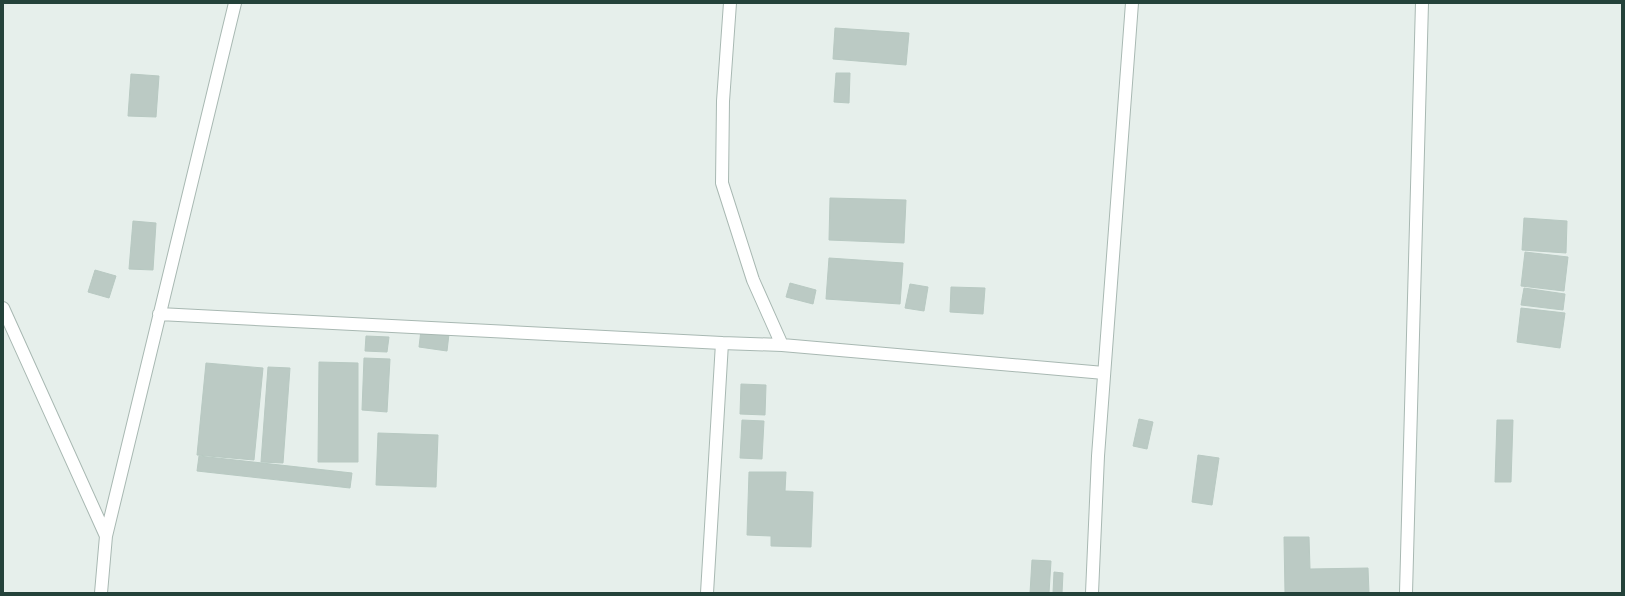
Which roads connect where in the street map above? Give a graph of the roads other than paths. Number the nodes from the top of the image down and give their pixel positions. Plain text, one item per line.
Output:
1 (235, 3) edge
2 (730, 3) edge
3 (1132, 3) edge
4 (1422, 3) edge
5 (3, 308) edge
6 (159, 314) junction
7 (722, 343) junction
8 (782, 345) junction
9 (1104, 373) junction
10 (106, 536) junction
11 (101, 593) edge
12 (707, 593) edge
13 (1092, 593) edge
14 (1406, 593) edge

1 - 6 street
2 - 8 street
3 - 9 street
4 - 14 street
5 - 10 street
6 - 7 street
6 - 10 street
7 - 8 street
7 - 12 street
8 - 9 street
9 - 13 street
10 - 11 street

